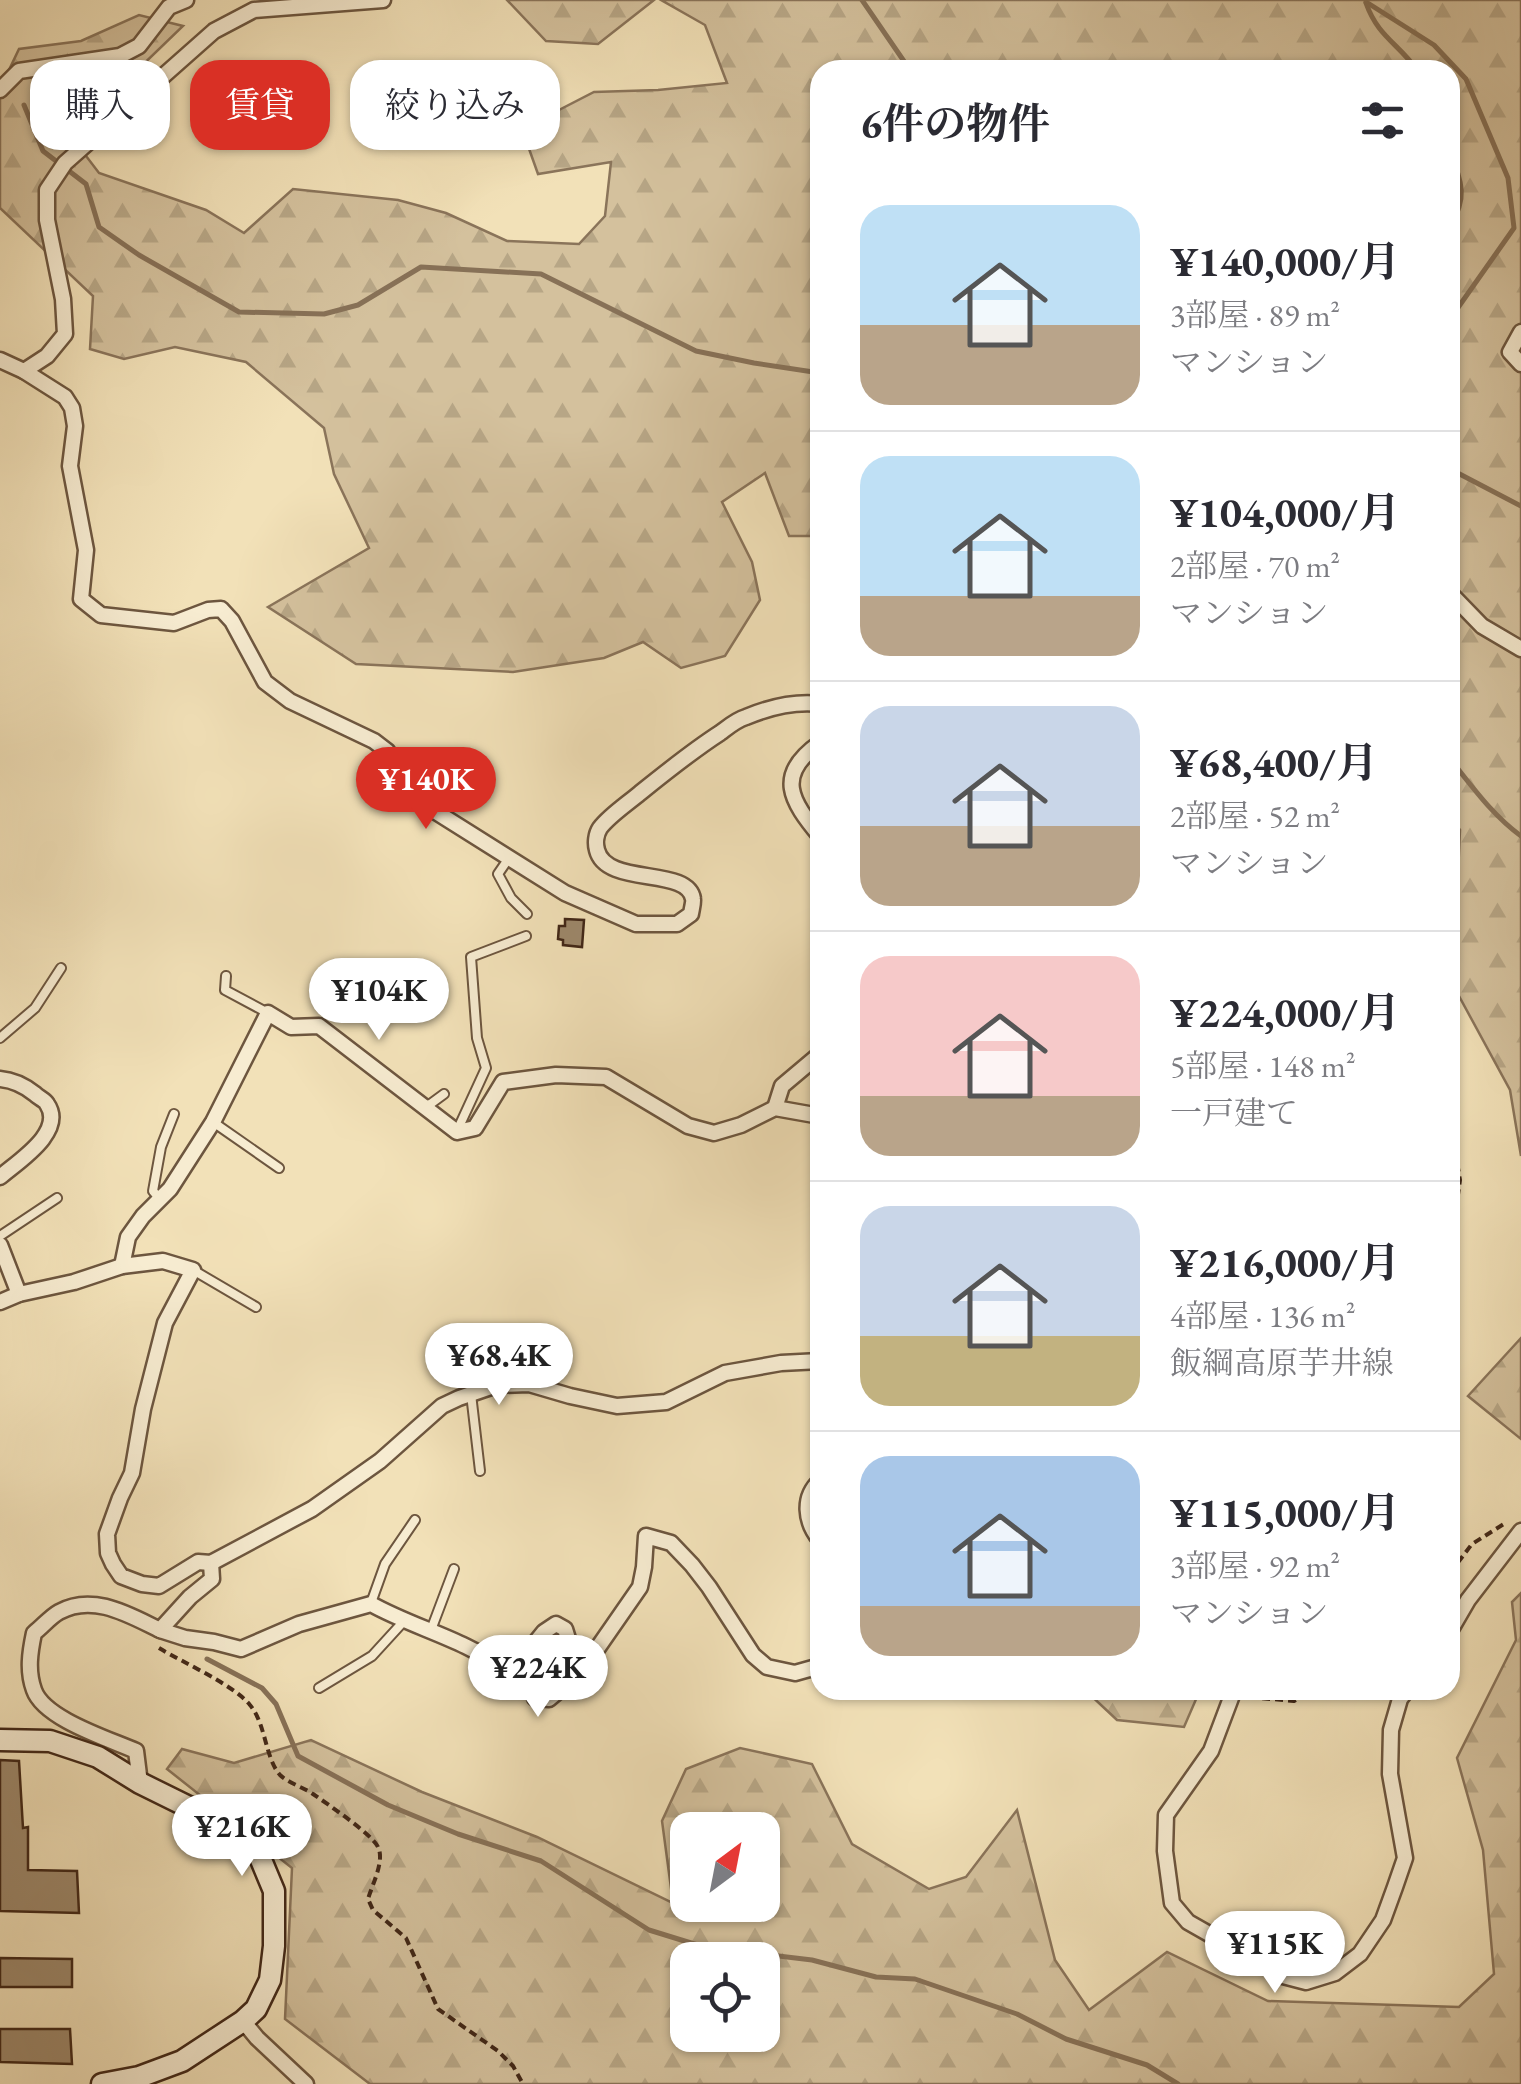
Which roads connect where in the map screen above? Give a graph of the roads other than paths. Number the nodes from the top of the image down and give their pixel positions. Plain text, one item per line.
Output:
1 (186, 0) edge
2 (383, 0) edge
3 (0, 90) edge
4 (1521, 332) edge
5 (0, 360) edge
6 (1521, 364) edge
7 (24, 371) junction
8 (1460, 603) edge
9 (1521, 650) edge
10 (810, 703) edge
11 (810, 750) edge
12 (810, 824) edge
13 (509, 858) junction
14 (528, 914) dead end
15 (526, 936) dead end
16 (61, 968) dead end
17 (226, 976) dead end
18 (268, 1013) junction
19 (0, 1038) edge
20 (810, 1062) edge
21 (0, 1079) edge
22 (444, 1094) dead end
23 (417, 1103) junction
24 (775, 1108) junction
25 (174, 1114) dead end
26 (810, 1114) edge
27 (213, 1122) junction
28 (457, 1132) junction
29 (278, 1168) dead end
30 (0, 1177) edge
31 (58, 1198) dead end
32 (160, 1199) junction
33 (0, 1236) edge
34 (0, 1245) edge
35 (122, 1266) junction
36 (193, 1270) junction
37 (19, 1294) junction
38 (0, 1302) edge
39 (256, 1307) dead end
40 (810, 1362) edge
41 (471, 1394) junction
42 (480, 1471) dead end
43 (810, 1490) edge
44 (415, 1520) dead end
45 (810, 1524) edge
46 (1521, 1532) edge
47 (211, 1564) junction
48 (454, 1569) dead end
49 (371, 1604) junction
50 (1460, 1614) edge
51 (404, 1621) junction
52 (160, 1630) junction
53 (430, 1632) junction
54 (810, 1668) edge
55 (319, 1688) dead end
56 (1230, 1700) edge
57 (1400, 1700) edge
58 (0, 1740) edge
59 (140, 1784) junction
60 (243, 2021) junction
61 (102, 2084) edge
62 (306, 2084) edge

1 - 3 street
2 - 7 street
4 - 6 street
5 - 7 street
7 - 13 street
8 - 9 street
10 - 13 street
11 - 12 street
13 - 14 lane
15 - 28 lane
16 - 19 lane
17 - 18 lane
18 - 23 street
18 - 27 street
20 - 24 street
21 - 30 street
22 - 23 lane
23 - 28 street
24 - 26 street
24 - 28 street
25 - 32 lane
27 - 29 lane
27 - 32 street
31 - 33 lane
32 - 35 street
34 - 37 street
35 - 36 street
35 - 37 street
36 - 39 lane
36 - 47 street
37 - 38 street
40 - 41 street
41 - 42 lane
41 - 47 street
43 - 45 street
44 - 49 lane
46 - 50 street
47 - 52 street
48 - 53 lane
49 - 51 street
49 - 52 street
51 - 53 street
51 - 55 lane
52 - 59 street
53 - 54 street
56 - 57 street
58 - 59 main road
59 - 60 main road
60 - 61 main road
60 - 62 street

